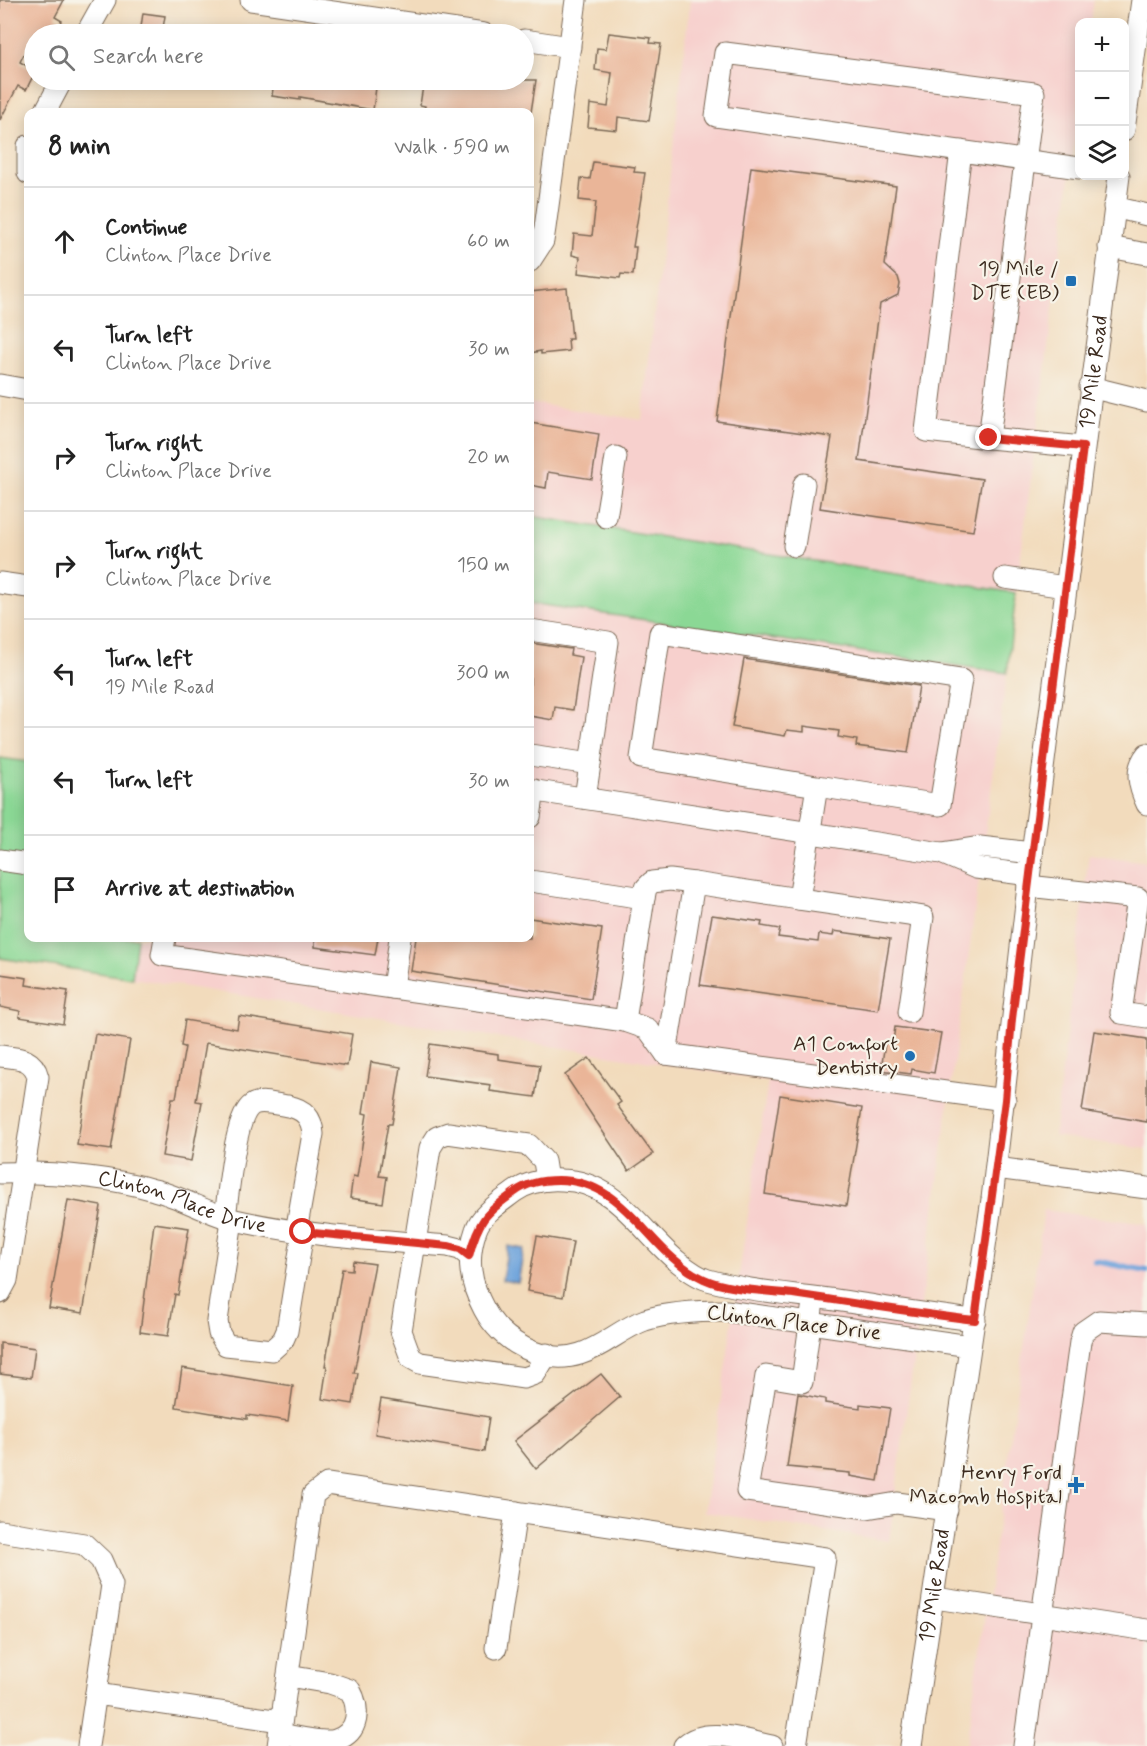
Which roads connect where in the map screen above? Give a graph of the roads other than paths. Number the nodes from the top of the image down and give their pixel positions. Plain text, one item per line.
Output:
1 (105, 0) edge
2 (251, 0) edge
3 (576, 0) edge
4 (1142, 0) edge
5 (92, 24) edge
6 (415, 24) edge
7 (534, 42) edge
8 (570, 47) junction
9 (57, 90) edge
10 (47, 108) edge
11 (1126, 126) edge
12 (961, 152) junction
13 (1026, 160) junction
14 (1075, 167) edge
15 (1118, 180) edge
16 (1114, 207) junction
17 (1147, 215) edge
18 (1109, 247) junction
19 (1147, 254) edge
20 (534, 255) edge
21 (0, 385) edge
22 (1090, 387) junction
23 (24, 389) edge
24 (1147, 400) edge
25 (989, 438) junction
26 (1083, 447) junction
27 (616, 457) dead end
28 (804, 484) dead end
29 (606, 517) dead end
30 (794, 546) dead end
31 (1005, 578) dead end
32 (0, 583) edge
33 (24, 586) edge
34 (1065, 587) junction
35 (534, 631) edge
36 (1147, 754) edge
37 (534, 756) edge
38 (590, 764) junction
39 (817, 786) junction
40 (534, 790) edge
41 (585, 798) junction
42 (1147, 804) edge
43 (809, 832) junction
44 (941, 853) junction
45 (1032, 853) junction
46 (0, 860) edge
47 (24, 863) edge
48 (1029, 881) junction
49 (534, 882) edge
50 (694, 883) junction
51 (644, 898) junction
52 (799, 899) junction
53 (164, 942) edge
54 (399, 942) edge
55 (393, 988) junction
56 (909, 1012) dead end
57 (1147, 1017) edge
58 (625, 1021) junction
59 (666, 1054) junction
60 (0, 1056) edge
61 (1005, 1100) junction
62 (996, 1168) junction
63 (0, 1173) edge
64 (23, 1173) junction
65 (547, 1180) junction
66 (1147, 1188) edge
67 (228, 1218) junction
68 (300, 1232) junction
69 (415, 1243) junction
70 (469, 1256) junction
71 (0, 1293) edge
72 (814, 1297) junction
73 (975, 1320) junction
74 (810, 1323) junction
75 (1147, 1324) edge
76 (970, 1346) junction
77 (547, 1354) junction
78 (947, 1510) junction
79 (516, 1512) junction
80 (0, 1531) edge
81 (934, 1598) junction
82 (1042, 1616) junction
83 (1147, 1630) edge
84 (496, 1648) dead end
85 (288, 1676) junction
86 (96, 1694) junction
87 (279, 1734) edge
88 (88, 1746) edge
89 (684, 1746) edge
90 (772, 1746) edge
91 (796, 1746) edge
92 (911, 1746) edge
93 (1024, 1746) edge

1 - 5 street
2 - 6 street
3 - 8 street
4 - 11 street
7 - 8 street
8 - 20 street
9 - 10 street
12 - 13 street
12 - 13 street
12 - 25 street
13 - 14 street
13 - 25 street
15 - 16 street, 19 Mile Road
16 - 17 street
16 - 18 street, 19 Mile Road
18 - 19 street
18 - 22 street, 19 Mile Road
21 - 23 street
22 - 24 street
22 - 26 street, 19 Mile Road
25 - 26 street
26 - 34 street, 19 Mile Road
27 - 29 street
28 - 30 street
31 - 34 street
32 - 33 street
34 - 45 street, 19 Mile Road
35 - 38 street
36 - 42 street
37 - 38 street
38 - 41 street
39 - 39 street
39 - 43 street
40 - 41 street
41 - 43 street
43 - 44 street
43 - 52 street
44 - 45 street
44 - 48 street
45 - 48 street, 19 Mile Road
46 - 47 street
48 - 57 street
48 - 61 street, 19 Mile Road
49 - 51 street
50 - 51 street
50 - 52 street
50 - 59 street
51 - 58 street
52 - 56 street
53 - 55 street
54 - 55 street
55 - 58 street
58 - 59 street
59 - 61 street
60 - 64 street
61 - 62 street, 19 Mile Road
62 - 66 street
62 - 73 street, 19 Mile Road
63 - 64 street, Clinton Place Drive
64 - 67 street, Clinton Place Drive
64 - 71 street
65 - 69 street
65 - 70 street, Clinton Place Drive
65 - 72 street, Clinton Place Drive
67 - 68 street, Clinton Place Drive
67 - 68 street
67 - 68 street
68 - 69 street, Clinton Place Drive
69 - 70 street, Clinton Place Drive
69 - 77 street
70 - 77 street, Clinton Place Drive
72 - 73 street, Clinton Place Drive
72 - 74 street
73 - 76 street, 19 Mile Road
74 - 76 street, Clinton Place Drive
74 - 77 street, Clinton Place Drive
74 - 78 street
75 - 82 street
76 - 78 street, 19 Mile Road
78 - 81 street, 19 Mile Road
79 - 84 street
79 - 85 street
79 - 91 street
80 - 86 street
81 - 82 street
81 - 92 street, 19 Mile Road
82 - 83 street
82 - 93 street
85 - 87 street
85 - 87 street
86 - 87 street
86 - 88 street
89 - 90 street

